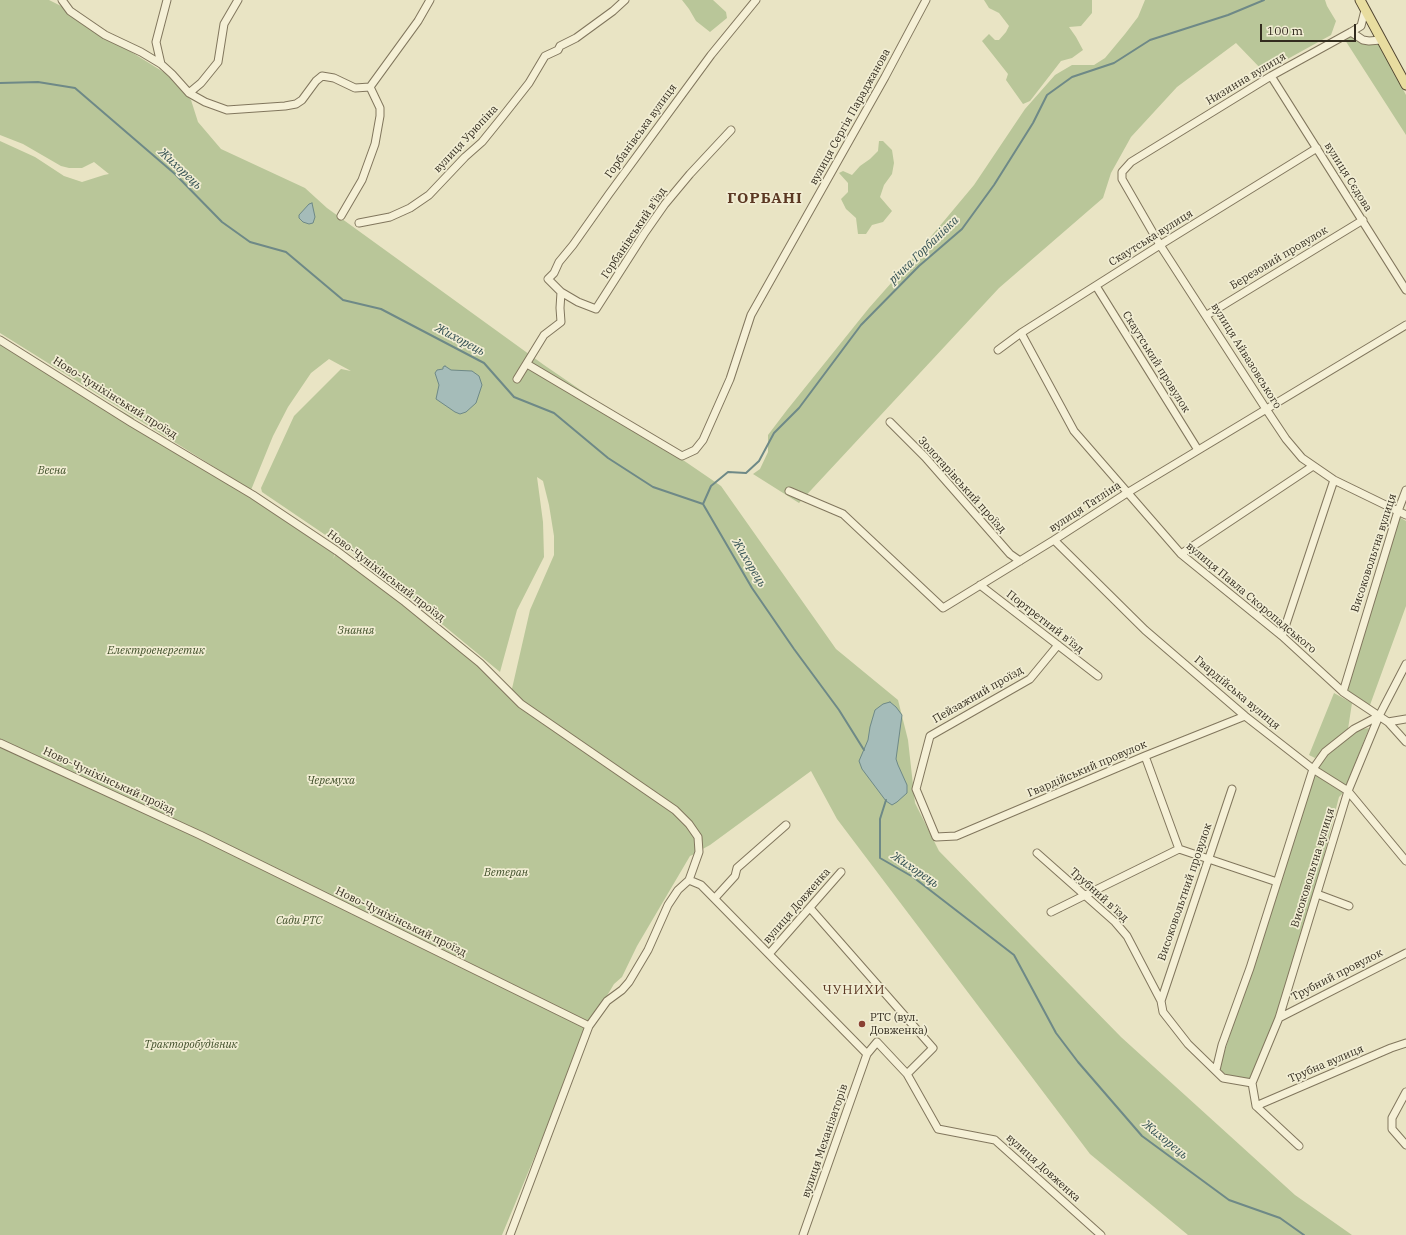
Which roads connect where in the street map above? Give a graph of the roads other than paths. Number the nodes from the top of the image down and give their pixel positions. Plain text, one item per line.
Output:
1 (62, 0) edge
2 (167, 0) edge
3 (238, 0) edge
4 (430, 0) edge
5 (625, 0) edge
6 (756, 0) edge
7 (926, 0) edge
8 (1360, 0) edge
9 (1365, 10) junction
10 (1351, 32) junction
11 (1381, 40) junction
12 (161, 64) junction
13 (1271, 76) junction
14 (1406, 85) edge
15 (370, 87) junction
16 (189, 93) junction
17 (731, 130) dead end
18 (1317, 148) junction
19 (1130, 162) joint
20 (341, 216) dead end
21 (1363, 220) junction
22 (360, 223) dead end
23 (1160, 245) junction
24 (548, 279) joint
25 (1096, 286) junction
26 (1406, 290) edge
27 (561, 292) junction
28 (1207, 315) junction
29 (1406, 324) edge
30 (1021, 333) junction
31 (0, 340) edge
32 (998, 350) dead end
33 (527, 364) junction
34 (517, 380) dead end
35 (1266, 409) junction
36 (890, 422) dead end
37 (1198, 450) junction
38 (1313, 466) junction
39 (1334, 480) junction
40 (1406, 490) edge
41 (789, 491) dead end
42 (1127, 493) junction
43 (1398, 511) junction
44 (1406, 515) edge
45 (1054, 540) junction
46 (1181, 554) junction
47 (1020, 561) junction
48 (980, 585) junction
49 (1282, 636) junction
50 (1058, 645) junction
51 (1406, 664) edge
52 (1098, 676) dead end
53 (1343, 692) junction
54 (1245, 716) junction
55 (1379, 716) junction
56 (1406, 719) edge
57 (1388, 722) junction
58 (0, 742) edge
59 (1406, 742) edge
60 (1145, 756) junction
61 (1313, 769) junction
62 (1232, 789) dead end
63 (1348, 791) junction
64 (786, 825) dead end
65 (936, 838) joint
66 (1179, 849) junction
67 (1037, 853) dead end
68 (1208, 858) junction
69 (1406, 861) edge
70 (841, 872) dead end
71 (689, 880) junction
72 (1277, 882) junction
73 (1317, 894) junction
74 (1084, 896) junction
75 (715, 898) junction
76 (1349, 906) dead end
77 (810, 908) junction
78 (1051, 912) dead end
79 (1406, 953) edge
80 (769, 954) junction
81 (1160, 1001) junction
82 (1279, 1018) junction
83 (589, 1026) junction
84 (1406, 1043) edge
85 (867, 1054) junction
86 (1216, 1070) junction
87 (907, 1074) junction
88 (1252, 1083) junction
89 (1406, 1092) edge
90 (1404, 1100) edge
91 (1256, 1106) junction
92 (1406, 1145) edge
93 (1299, 1146) dead end
94 (510, 1235) edge
95 (803, 1235) edge
96 (1102, 1235) edge

1 - 12 street
2 - 12 street
3 - 16 street
4 - 15 street
5 - 22 street, вулиця Урюпіна
6 - 24 street, Горбанівська вулиця
7 - 33 street, вулиця Сергія Параджанова
8 - 9 main road
9 - 10 street, Низинна вулиця
9 - 11 main road
10 - 11 street
10 - 13 street, Низинна вулиця
11 - 14 main road
12 - 16 street
13 - 18 street, вулиця Сєдова
13 - 19 street, Низинна вулиця
15 - 16 street
15 - 20 street
17 - 27 street, Горбанівський в'їзд
18 - 21 street, вулиця Сєдова
18 - 23 street, Скаутська вулиця
19 - 23 street, вулиця Айвазовського
21 - 26 street, вулиця Сєдова
21 - 28 street, Березовий провулок
23 - 25 street, Скаутська вулиця
23 - 28 street, вулиця Айвазовського
24 - 27 street, Горбанівський в'їзд
25 - 30 street, Скаутська вулиця
25 - 37 street, Скаутський провулок
27 - 33 street
28 - 35 street, вулиця Айвазовського
29 - 35 street, вулиця Татліна
30 - 32 street, Скаутська вулиця
30 - 42 street, вулиця Павла Скоропадського
31 - 71 street, Ново-Чуніхінський проїзд
33 - 34 street
35 - 37 street, вулиця Татліна
35 - 38 street, вулиця Айвазовського
36 - 47 street, Золотарівський проїзд
37 - 42 street, вулиця Татліна
38 - 39 street, вулиця Айвазовського
38 - 46 street
39 - 43 street, вулиця Айвазовського
39 - 49 street
40 - 43 street, Високовольтна вулиця
41 - 48 street, вулиця Татліна
42 - 45 street, вулиця Татліна
42 - 46 street, вулиця Павла Скоропадського
43 - 44 street, вулиця Айвазовського
43 - 53 street, Високовольтна вулиця
45 - 47 street, вулиця Татліна
45 - 54 street, Гвардійська вулиця
46 - 49 street, вулиця Павла Скоропадського
47 - 48 street, вулиця Татліна
48 - 50 street, Портретний в'їзд
49 - 53 street, вулиця Павла Скоропадського
50 - 52 street, Портретний в'їзд
50 - 65 street, Пейзажний проїзд
51 - 55 street, Високовольтна вулиця
53 - 55 street, вулиця Павла Скоропадського
54 - 60 street, Гвардійський провулок
54 - 61 street, Гвардійська вулиця
55 - 57 street, вулиця Павла Скоропадського
55 - 61 street
55 - 63 street, Високовольтна вулиця
56 - 57 street
57 - 59 street, вулиця Павла Скоропадського
58 - 83 street, Ново-Чуніхінський проїзд
60 - 65 street, Гвардійський провулок
60 - 66 street
61 - 63 street, Гвардійська вулиця
61 - 72 street
62 - 68 street, Високовольтний провулок
63 - 69 street, Гвардійська вулиця
63 - 73 street, Високовольтна вулиця
64 - 75 street
66 - 68 street
66 - 74 street
67 - 74 street, Трубний в’їзд
68 - 72 street
68 - 81 street, Високовольтний провулок
70 - 77 street, вулиця Довженка
71 - 75 street, вулиця Довженка
71 - 83 street
72 - 86 street
73 - 76 street
73 - 82 street, Високовольтна вулиця
74 - 78 street
74 - 81 street, Трубний в’їзд
75 - 80 street, вулиця Довженка
77 - 80 street, вулиця Довженка
77 - 87 street
79 - 82 street, Трубний провулок
80 - 85 street, вулиця Довженка
81 - 86 street, Трубний в’їзд
82 - 88 street, Високовольтна вулиця
83 - 94 street
84 - 91 street, Трубна вулиця
85 - 87 street, вулиця Довженка
85 - 95 street, вулиця Механізаторів
86 - 88 street, Трубний в’їзд
87 - 96 street, вулиця Довженка
88 - 91 street
89 - 90 street
90 - 92 street
91 - 93 street

